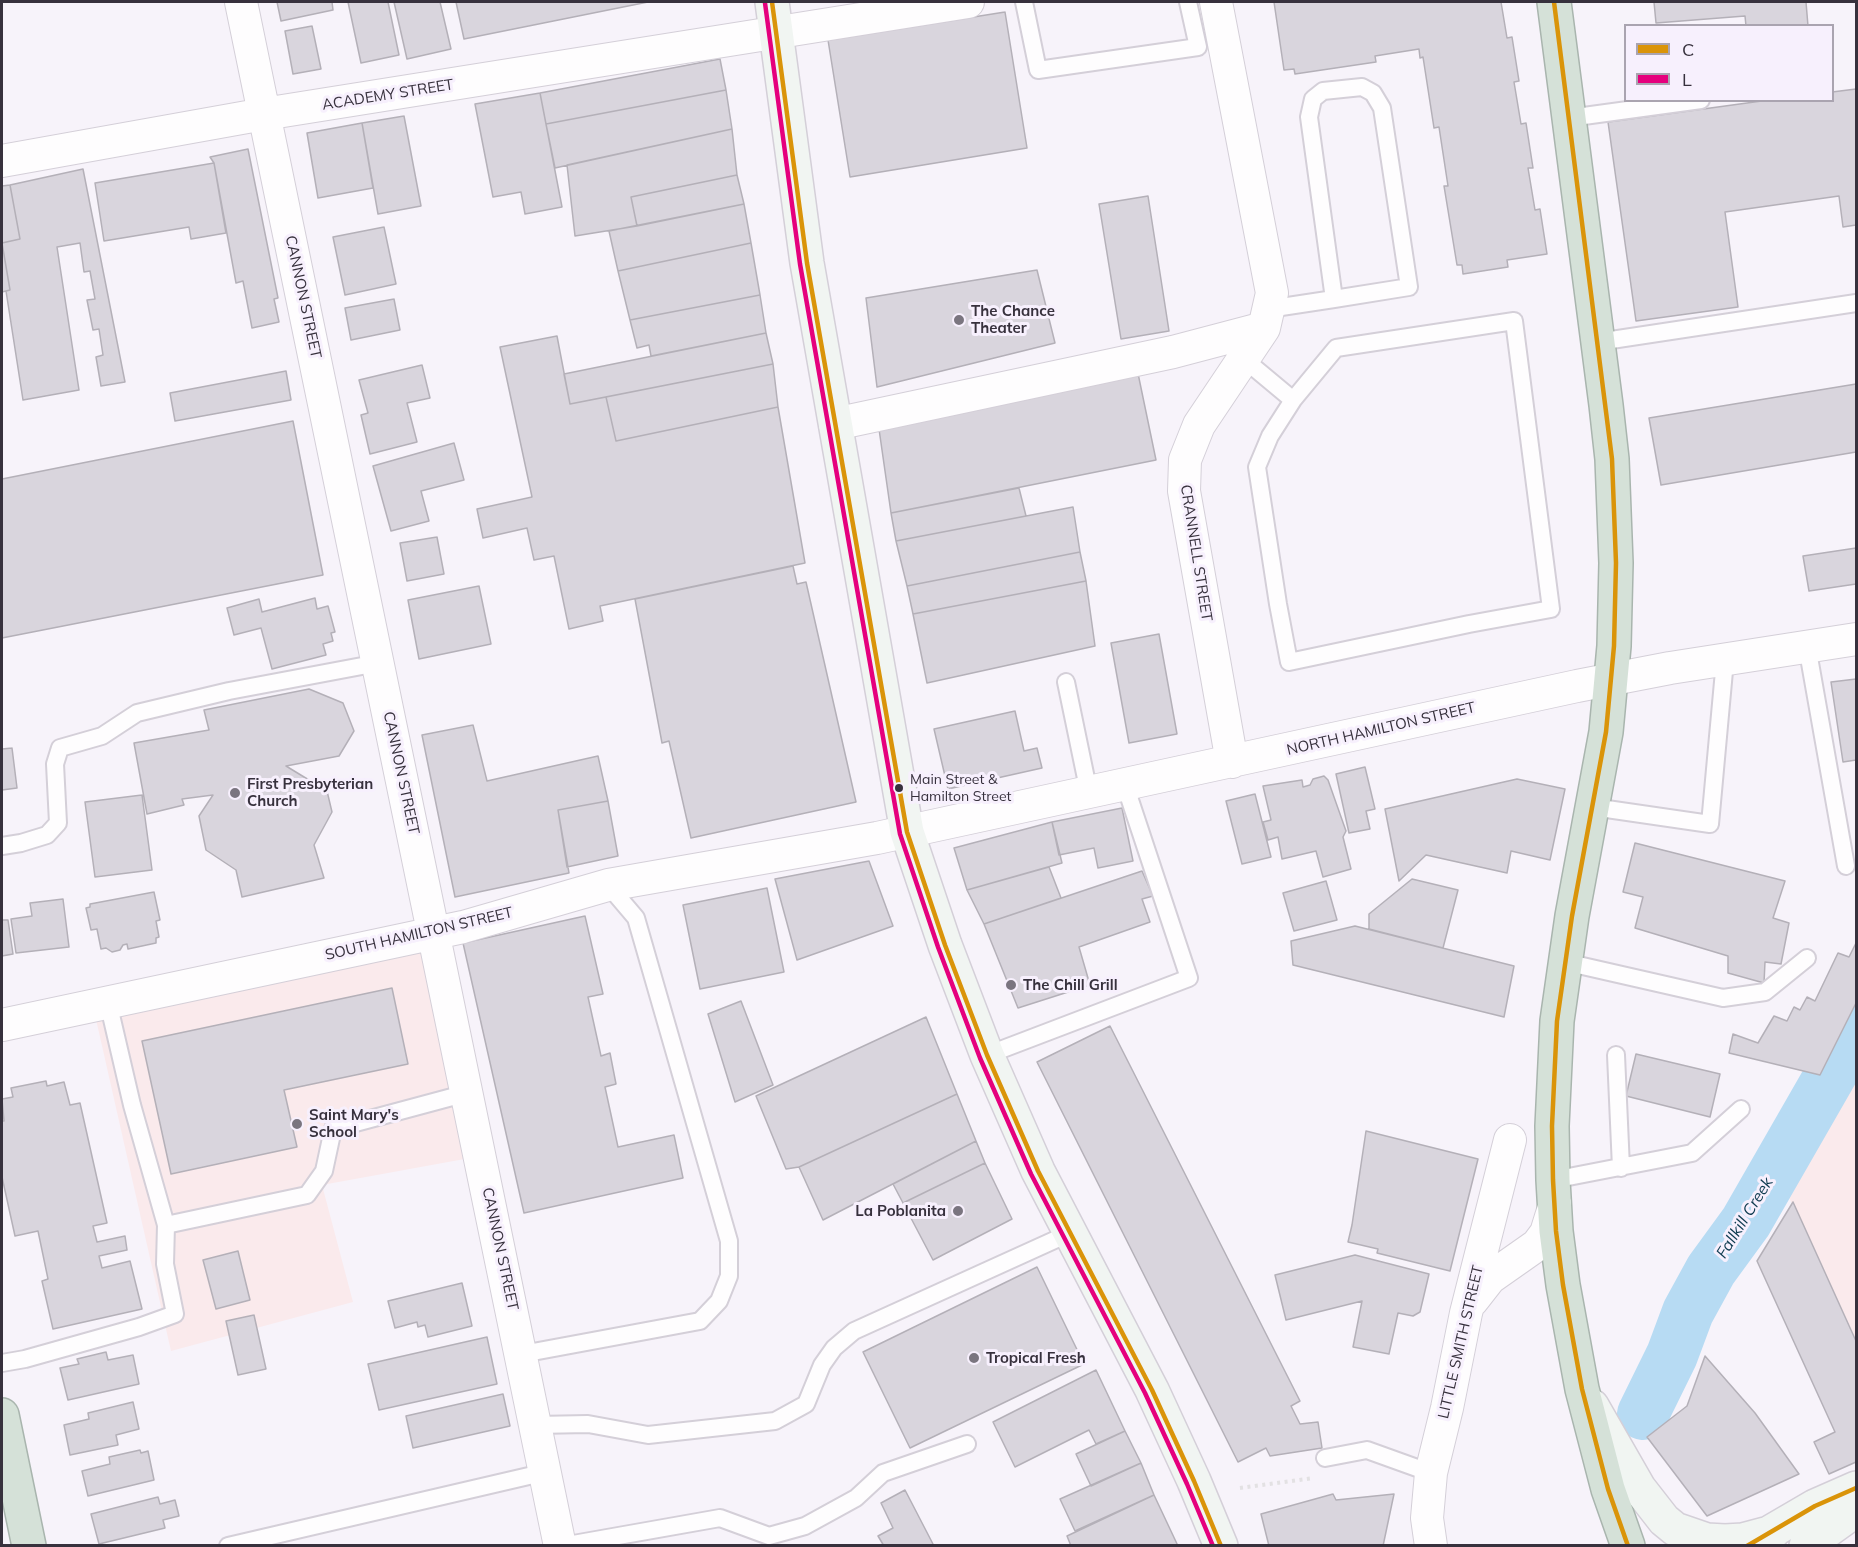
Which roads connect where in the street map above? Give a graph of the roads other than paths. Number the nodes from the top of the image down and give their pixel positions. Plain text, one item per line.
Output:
1 (241, 2) edge
2 (968, 2) edge
3 (1024, 2) edge
4 (1188, 2) edge
5 (1216, 2) edge
6 (1554, 2) edge
7 (774, 17) edge
8 (1686, 102) edge
9 (264, 114) junction
10 (1569, 118) junction
11 (2, 161) edge
12 (1334, 299) junction
13 (1857, 303) edge
14 (1266, 319) junction
15 (1598, 342) junction
16 (1245, 360) junction
17 (1293, 400) junction
18 (835, 424) junction
19 (1857, 639) edge
20 (1807, 646) junction
21 (1725, 660) junction
22 (378, 663) junction
23 (1611, 679) junction
24 (1066, 681) dead end
25 (1232, 762) junction
26 (1125, 785) junction
27 (1089, 793) junction
28 (1593, 807) junction
29 (907, 832) junction
30 (2, 846) edge
31 (1846, 866) dead end
32 (608, 885) junction
33 (434, 932) junction
34 (1807, 958) dead end
35 (1565, 962) junction
36 (108, 1002) junction
37 (2, 1025) edge
38 (987, 1055) junction
39 (1616, 1055) dead end
40 (467, 1093) junction
41 (1741, 1109) dead end
42 (1510, 1140) dead end
43 (1621, 1168) junction
44 (1554, 1192) junction
45 (166, 1225) junction
46 (1070, 1233) junction
47 (1466, 1313) junction
48 (522, 1354) junction
49 (2, 1364) edge
50 (1582, 1389) junction
51 (2, 1415) edge
52 (536, 1425) junction
53 (967, 1444) dead end
54 (1325, 1458) dead end
55 (546, 1472) junction
56 (1431, 1473) junction
57 (1857, 1488) edge
58 (1857, 1510) edge
59 (1857, 1531) edge
60 (1759, 1539) edge
61 (29, 1545) edge
62 (228, 1545) edge
63 (561, 1545) edge
64 (1220, 1545) edge
65 (1431, 1545) edge
66 (1628, 1545) edge
67 (1806, 1545) edge
68 (1851, 1545) edge

1 - 9 street, CANNON STREET
2 - 7 street, ACADEMY STREET
3 - 4 lane
5 - 14 street, CRANNELL STREET
6 - 10 highway
7 - 9 street, ACADEMY STREET
7 - 18 street
8 - 10 lane
9 - 11 street, ACADEMY STREET
9 - 22 street, CANNON STREET
10 - 15 highway
12 - 12 lane
12 - 14 lane
13 - 15 lane
14 - 16 street, CRANNELL STREET
14 - 18 street
15 - 23 highway
16 - 17 lane
16 - 25 street, CRANNELL STREET
17 - 17 lane
18 - 29 street
19 - 20 street, NORTH HAMILTON STREET
20 - 21 street, NORTH HAMILTON STREET
20 - 31 lane
21 - 23 street, NORTH HAMILTON STREET
21 - 28 lane
22 - 30 lane
22 - 33 street, CANNON STREET
23 - 25 street, NORTH HAMILTON STREET
23 - 28 highway
24 - 27 lane
25 - 26 street, NORTH HAMILTON STREET
26 - 27 street, NORTH HAMILTON STREET
26 - 38 lane
27 - 29 street, NORTH HAMILTON STREET
28 - 35 highway
29 - 32 street, SOUTH HAMILTON STREET
29 - 38 street
32 - 33 street, SOUTH HAMILTON STREET
32 - 48 lane
33 - 36 street, SOUTH HAMILTON STREET
33 - 40 street, CANNON STREET
34 - 35 lane
35 - 44 highway
36 - 37 street, SOUTH HAMILTON STREET
36 - 45 lane
38 - 46 street
39 - 43 lane
40 - 45 lane
40 - 48 street, CANNON STREET
41 - 43 lane
42 - 47 street, LITTLE SMITH STREET
43 - 44 lane
44 - 47 street
44 - 50 highway
45 - 49 lane
46 - 52 lane
46 - 64 street
47 - 56 street, LITTLE SMITH STREET
48 - 52 street, CANNON STREET
50 - 60 street
50 - 66 highway
51 - 61 highway
52 - 55 street, CANNON STREET
53 - 63 lane
54 - 56 lane
55 - 62 lane
55 - 63 street, CANNON STREET
56 - 65 street, LITTLE SMITH STREET
57 - 60 street
58 - 67 street
59 - 68 street

